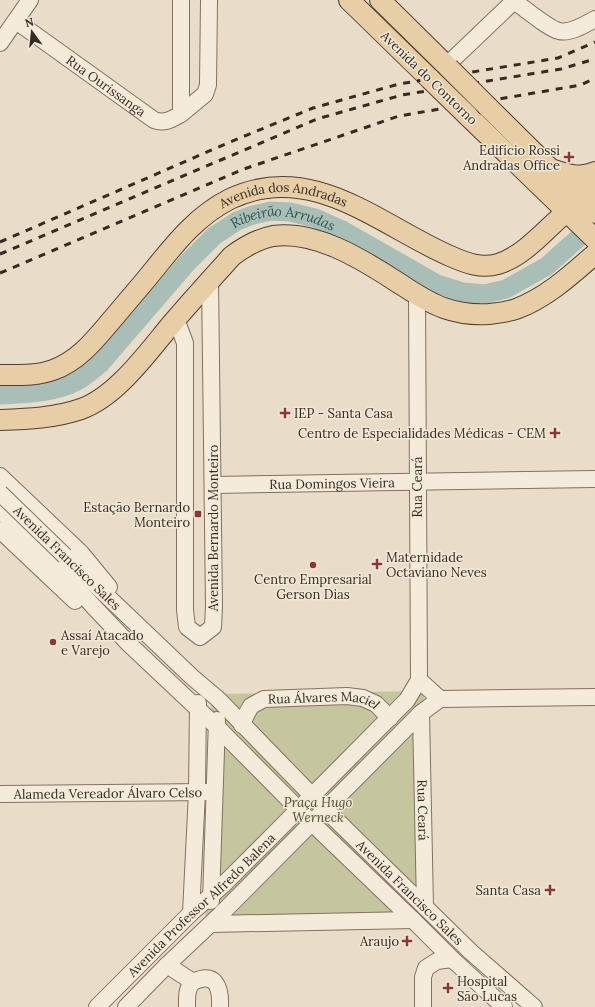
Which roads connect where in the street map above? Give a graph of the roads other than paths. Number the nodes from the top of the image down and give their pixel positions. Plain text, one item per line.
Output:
1 (30, 0) edge
2 (181, 0) edge
3 (209, 0) edge
4 (349, 0) edge
5 (380, 0) edge
6 (514, 0) edge
7 (595, 19) edge
8 (16, 21) junction
9 (0, 43) edge
10 (447, 67) junction
11 (181, 114) junction
12 (550, 169) junction
13 (595, 172) edge
14 (595, 185) edge
15 (581, 210) edge
16 (595, 240) edge
17 (595, 254) edge
18 (210, 280) junction
19 (417, 294) junction
20 (176, 319) junction
21 (212, 358) junction
22 (185, 359) junction
23 (0, 375) edge
24 (9, 420) edge
25 (0, 426) edge
26 (0, 476) edge
27 (595, 479) edge
28 (417, 482) junction
29 (213, 485) junction
30 (0, 488) edge
31 (0, 492) edge
32 (20, 494) junction
33 (0, 505) edge
34 (0, 510) edge
35 (0, 530) edge
36 (60, 560) junction
37 (135, 623) junction
38 (129, 644) junction
39 (419, 680) junction
40 (198, 683) junction
41 (595, 696) edge
42 (440, 699) junction
43 (218, 700) junction
44 (407, 700) junction
45 (198, 709) junction
46 (421, 713) junction
47 (390, 718) junction
48 (242, 725) junction
49 (216, 726) junction
50 (197, 792) junction
51 (216, 792) junction
52 (0, 794) edge
53 (312, 796) junction
54 (325, 809) junction
55 (299, 810) junction
56 (312, 823) junction
57 (212, 852) junction
58 (250, 857) junction
59 (211, 895) junction
60 (425, 907) junction
61 (191, 913) junction
62 (413, 920) junction
63 (211, 924) junction
64 (452, 959) junction
65 (167, 965) junction
66 (193, 982) junction
67 (97, 1007) edge
68 (126, 1007) edge
69 (187, 1007) edge
70 (220, 1007) edge
71 (423, 1007) edge
72 (504, 1007) edge
73 (534, 1007) edge

1 - 8 street
2 - 11 street
3 - 11 street
4 - 15 main road, Avenida do Contorno, bridge
5 - 10 main road, Avenida do Contorno
6 - 7 street
6 - 10 street
8 - 9 street
8 - 11 street, Rua Ourissanga
10 - 12 main road, Avenida do Contorno, bridge
12 - 13 main road
12 - 15 main road, Avenida do Contorno
14 - 15 main road, Avenida dos Andradas
15 - 16 main road, Avenida do Contorno
15 - 23 main road, Avenida dos Andradas
17 - 19 main road
18 - 19 main road
18 - 20 main road
18 - 21 street, Avenida Bernardo Monteiro
19 - 28 street, Rua Ceará
20 - 22 street, Avenida Bernardo Monteiro
20 - 24 main road
21 - 22 street
21 - 29 street, Avenida Bernardo Monteiro
22 - 29 street, Avenida Bernardo Monteiro
24 - 25 main road
26 - 30 street
26 - 32 street, Avenida Francisco Sales
27 - 28 street, Rua Domingos Vieira
28 - 29 street, Rua Domingos Vieira
28 - 39 street, Rua Ceará
31 - 36 street, Avenida Francisco Sales, bridge
32 - 33 street
32 - 37 street, Avenida Francisco Sales
34 - 36 street, Avenida Francisco Sales
35 - 38 street, Avenida Francisco Sales
36 - 37 street, Avenida Francisco Sales
36 - 38 street, Avenida Francisco Sales
37 - 40 street, Avenida Francisco Sales
38 - 45 street, Avenida Francisco Sales
39 - 42 street
39 - 44 street, Avenida Professor Alfredo Balena
40 - 43 street, Avenida Francisco Sales
40 - 45 street
41 - 42 street
42 - 46 street, Avenida Professor Alfredo Balena
43 - 48 street, Avenida Francisco Sales
43 - 49 street
44 - 46 street
44 - 47 street, Avenida Professor Alfredo Balena
45 - 49 street, Avenida Francisco Sales
45 - 50 street
46 - 54 street, Avenida Professor Alfredo Balena
46 - 60 street, Rua Ceará
47 - 48 street, Rua Álvares Maciel
47 - 53 street, Avenida Professor Alfredo Balena
48 - 53 street, Avenida Francisco Sales
49 - 51 street
49 - 55 street, Avenida Francisco Sales
50 - 51 street, Alameda Vereador Álvaro Celso
50 - 52 street, Alameda Vereador Álvaro Celso
50 - 61 street
51 - 57 street
53 - 54 street, Avenida Francisco Sales
53 - 55 street, Avenida Professor Alfredo Balena
54 - 56 street, Avenida Professor Alfredo Balena
54 - 60 street, Avenida Francisco Sales
55 - 56 street, Avenida Francisco Sales
55 - 58 street, Avenida Professor Alfredo Balena
56 - 62 street, Avenida Francisco Sales
56 - 63 street, Avenida Professor Alfredo Balena
57 - 58 street
57 - 59 street
58 - 59 street, Avenida Professor Alfredo Balena
59 - 61 street, Avenida Professor Alfredo Balena
59 - 63 street
60 - 62 street
60 - 73 street, Avenida Francisco Sales
61 - 67 street, Avenida Professor Alfredo Balena
62 - 63 street
62 - 64 street, Avenida Francisco Sales
63 - 65 street, Avenida Professor Alfredo Balena
64 - 71 street
64 - 72 street, Avenida Francisco Sales
65 - 66 street
65 - 68 street, Avenida Professor Alfredo Balena
66 - 69 street
66 - 70 street

